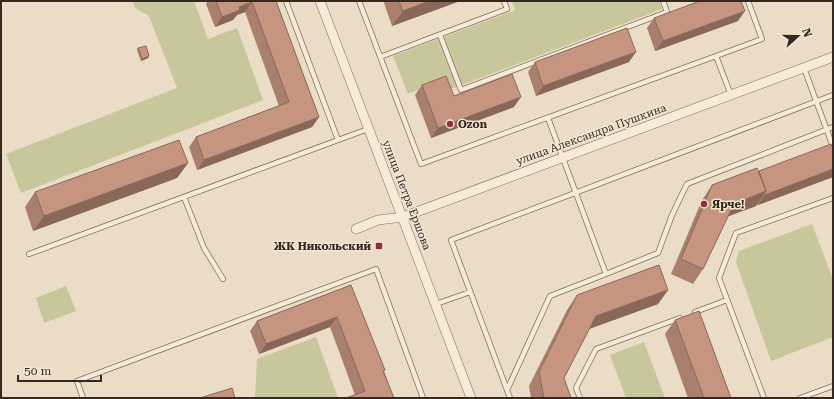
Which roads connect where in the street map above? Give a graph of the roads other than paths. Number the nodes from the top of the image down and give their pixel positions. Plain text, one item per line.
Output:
1 (286, 1) edge
2 (320, 1) edge
3 (359, 1) edge
4 (504, 1) edge
5 (663, 1) edge
6 (748, 1) edge
7 (440, 35) junction
8 (716, 56) junction
9 (380, 57) junction
10 (833, 57) edge
11 (804, 68) junction
12 (731, 95) junction
13 (833, 95) edge
14 (816, 102) junction
15 (548, 118) junction
16 (833, 128) edge
17 (368, 129) junction
18 (827, 130) junction
19 (338, 140) junction
20 (833, 147) edge
21 (563, 158) junction
22 (575, 193) junction
23 (184, 197) junction
24 (833, 198) edge
25 (403, 217) junction
26 (356, 229) dead end
27 (29, 254) dead end
28 (606, 274) junction
29 (223, 279) dead end
30 (470, 292) junction
31 (727, 300) junction
32 (436, 304) junction
33 (691, 314) edge
34 (683, 316) edge
35 (833, 386) edge
36 (507, 390) junction
37 (83, 398) edge
38 (423, 398) edge
39 (471, 398) edge
40 (510, 398) edge
41 (580, 398) edge
42 (764, 398) edge
43 (800, 398) edge

1 - 19 lane
2 - 17 street, улица Петра Ершова
3 - 9 lane
4 - 7 lane
5 - 7 lane
6 - 8 lane
7 - 9 lane
8 - 12 lane
8 - 15 lane
9 - 15 lane
10 - 11 street, улица Александра Пушкина
11 - 12 street, улица Александра Пушкина
11 - 14 lane
12 - 21 street, улица Александра Пушкина
13 - 14 lane
14 - 18 lane
14 - 22 lane
15 - 21 lane
16 - 18 lane
17 - 19 lane
17 - 25 street, улица Петра Ершова
18 - 20 lane
18 - 28 lane
19 - 23 lane
21 - 22 lane
21 - 25 street, улица Александра Пушкина
22 - 28 lane
22 - 30 lane
23 - 27 lane
23 - 29 lane
24 - 31 lane
25 - 26 street, улица Александра Пушкина
25 - 32 street, улица Петра Ершова
28 - 36 lane
30 - 32 lane
30 - 36 lane
31 - 33 lane
31 - 42 lane
32 - 39 street, улица Петра Ершова
34 - 41 lane
35 - 43 lane
36 - 40 lane
37 - 38 lane

